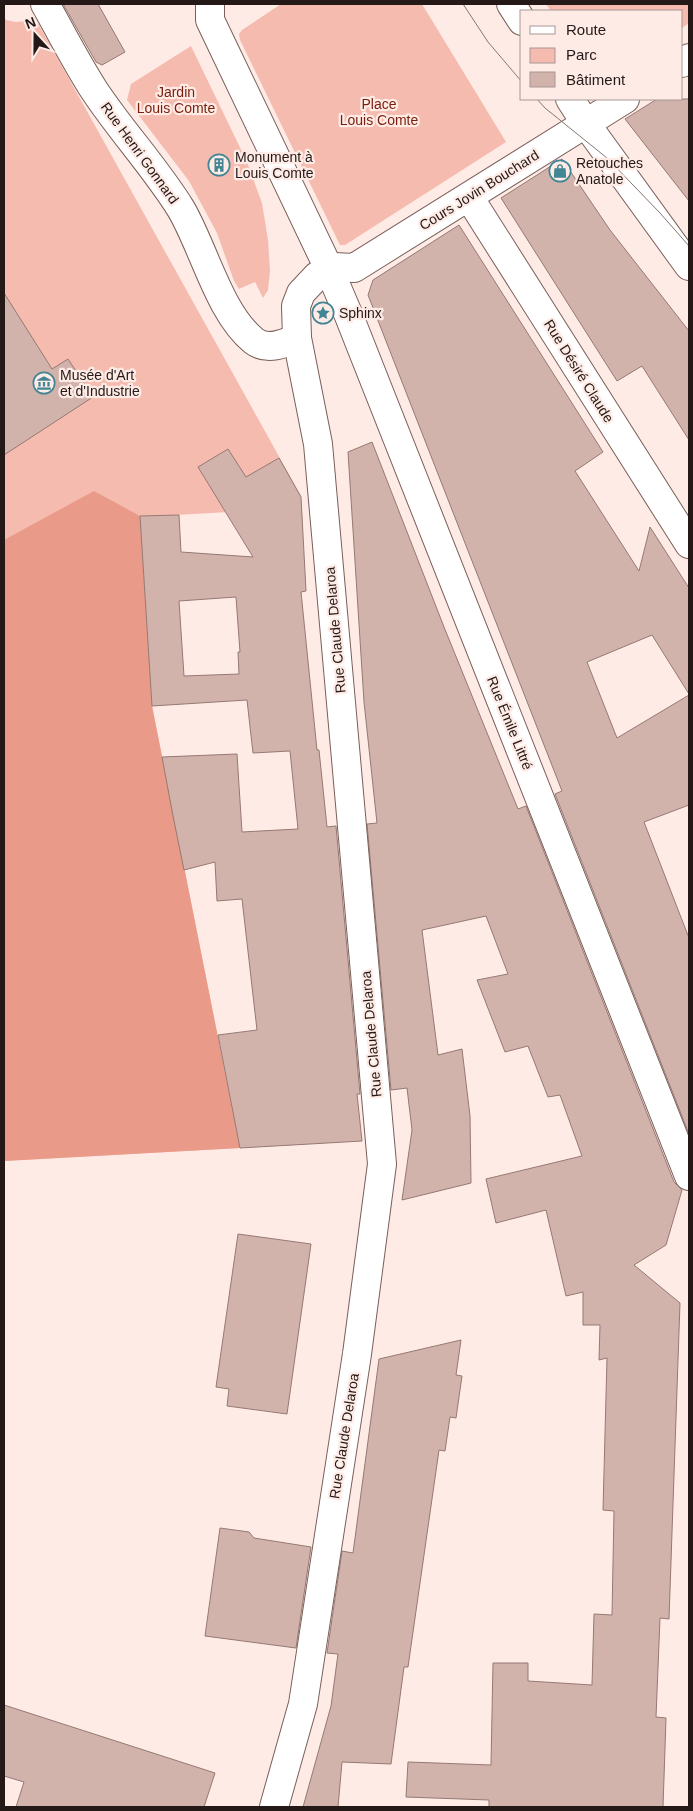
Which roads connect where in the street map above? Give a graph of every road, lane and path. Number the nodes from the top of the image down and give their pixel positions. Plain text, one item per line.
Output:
1 (45, 4) edge
2 (511, 4) edge
3 (210, 12) edge
4 (520, 18) edge
5 (571, 100) edge
6 (623, 100) edge
7 (586, 124) junction
8 (469, 197) junction
9 (689, 266) edge
10 (329, 269) junction
11 (297, 338) junction
12 (689, 544) edge
13 (689, 1176) edge
14 (274, 1807) edge

1 - 11 street, Rue Henri Gonnard
2 - 4 street
3 - 10 street
5 - 7 street
6 - 7 street, Cours Jovin Bouchard
7 - 8 street, Cours Jovin Bouchard
7 - 9 street
8 - 10 street, Cours Jovin Bouchard
8 - 12 street, Rue Désiré Claude
10 - 11 street, Rue Claude Delaroa
10 - 13 street, Rue Émile Littré
11 - 14 street, Rue Claude Delaroa

